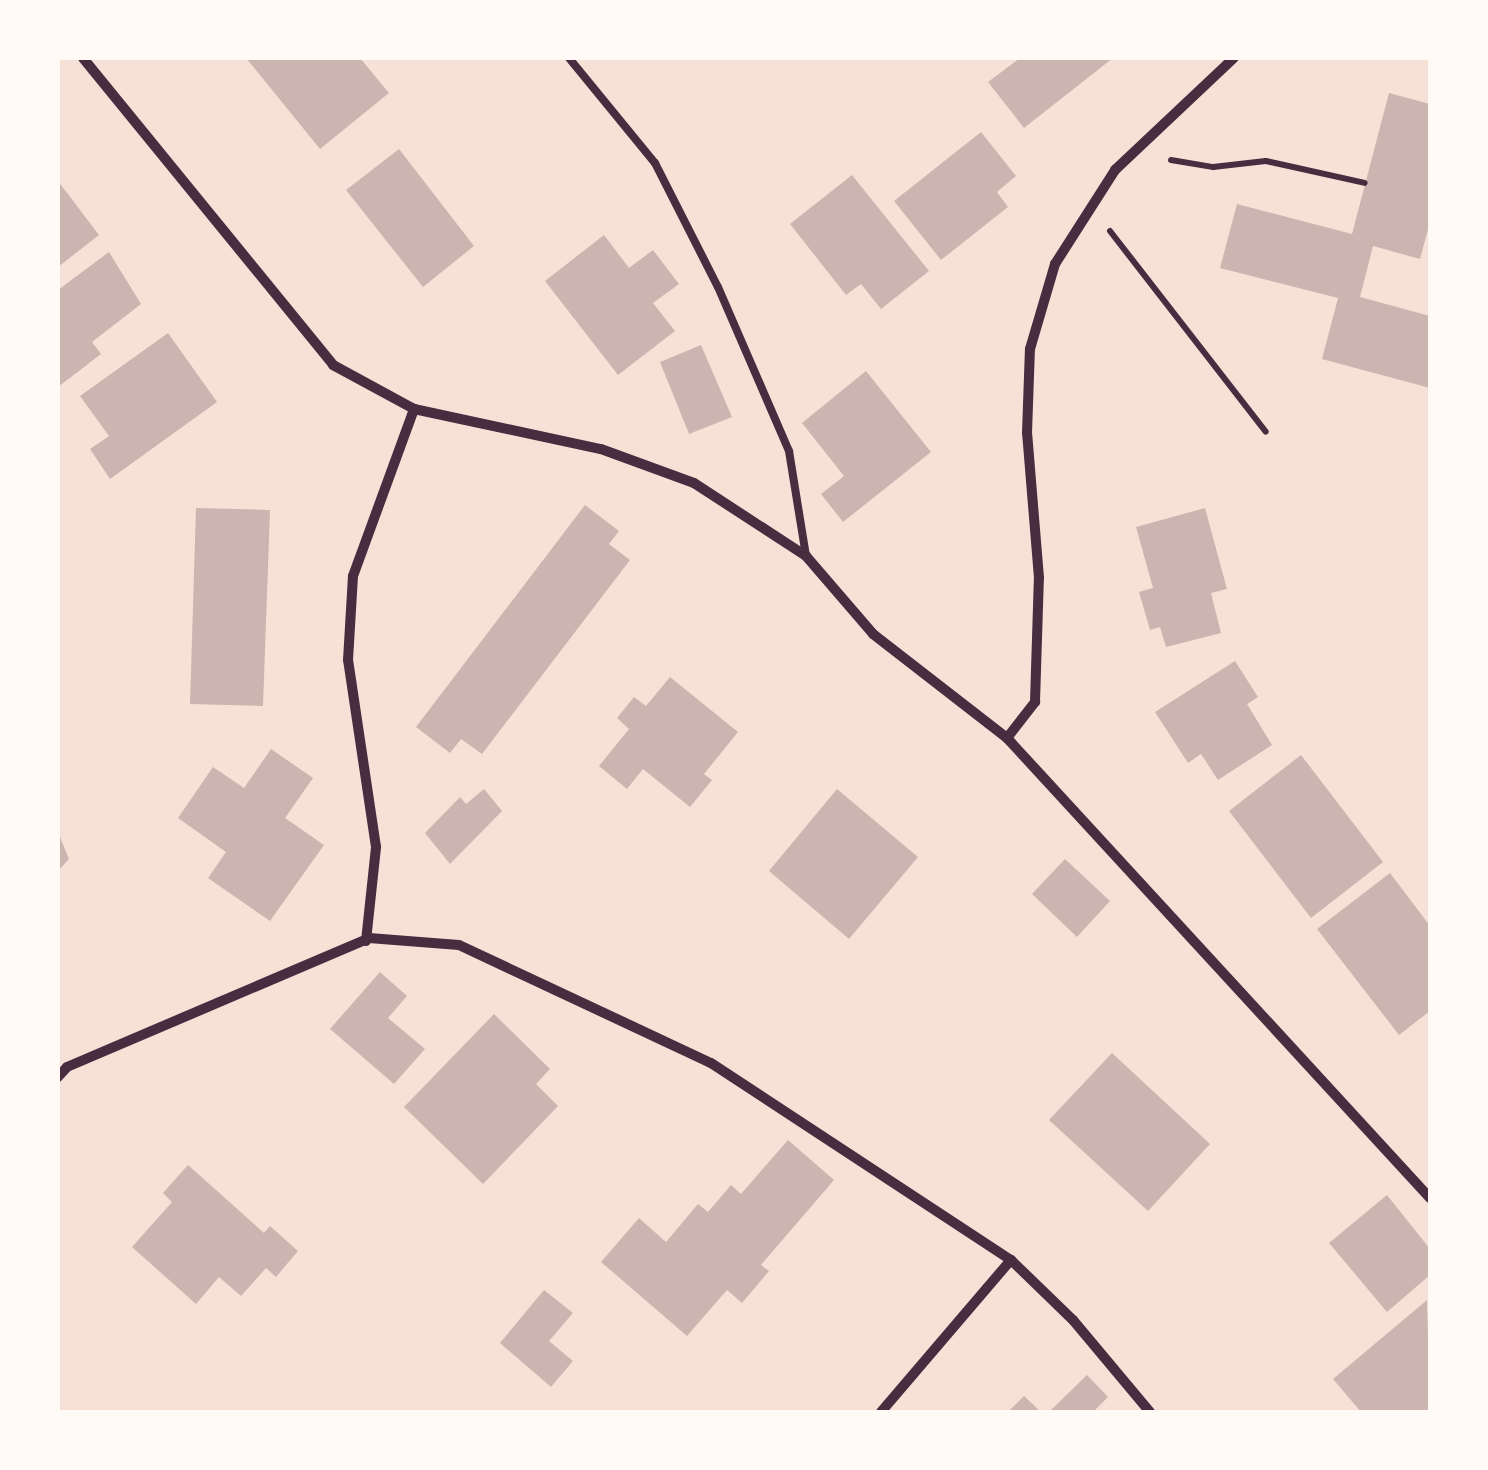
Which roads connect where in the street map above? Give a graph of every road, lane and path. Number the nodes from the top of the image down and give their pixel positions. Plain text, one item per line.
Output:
1 (82, 58) edge
2 (569, 58) edge
3 (1234, 58) edge
4 (1130, 154) junction
5 (1365, 183) dead end
6 (1091, 207) junction
7 (414, 409) junction
8 (1266, 432) dead end
9 (806, 556) junction
10 (1007, 738) junction
11 (366, 941) junction
12 (58, 1059) edge
13 (67, 1067) junction
14 (58, 1077) edge
15 (1430, 1198) edge
16 (1011, 1260) junction
17 (881, 1412) edge
18 (1150, 1412) edge

1 - 7 street
2 - 9 lane
3 - 4 street
4 - 5 path
4 - 6 street
6 - 8 path
6 - 10 street
7 - 9 street
7 - 11 street
9 - 10 street
10 - 15 street
11 - 13 street
11 - 16 street
12 - 13 street
13 - 14 street
16 - 17 street
16 - 18 street

